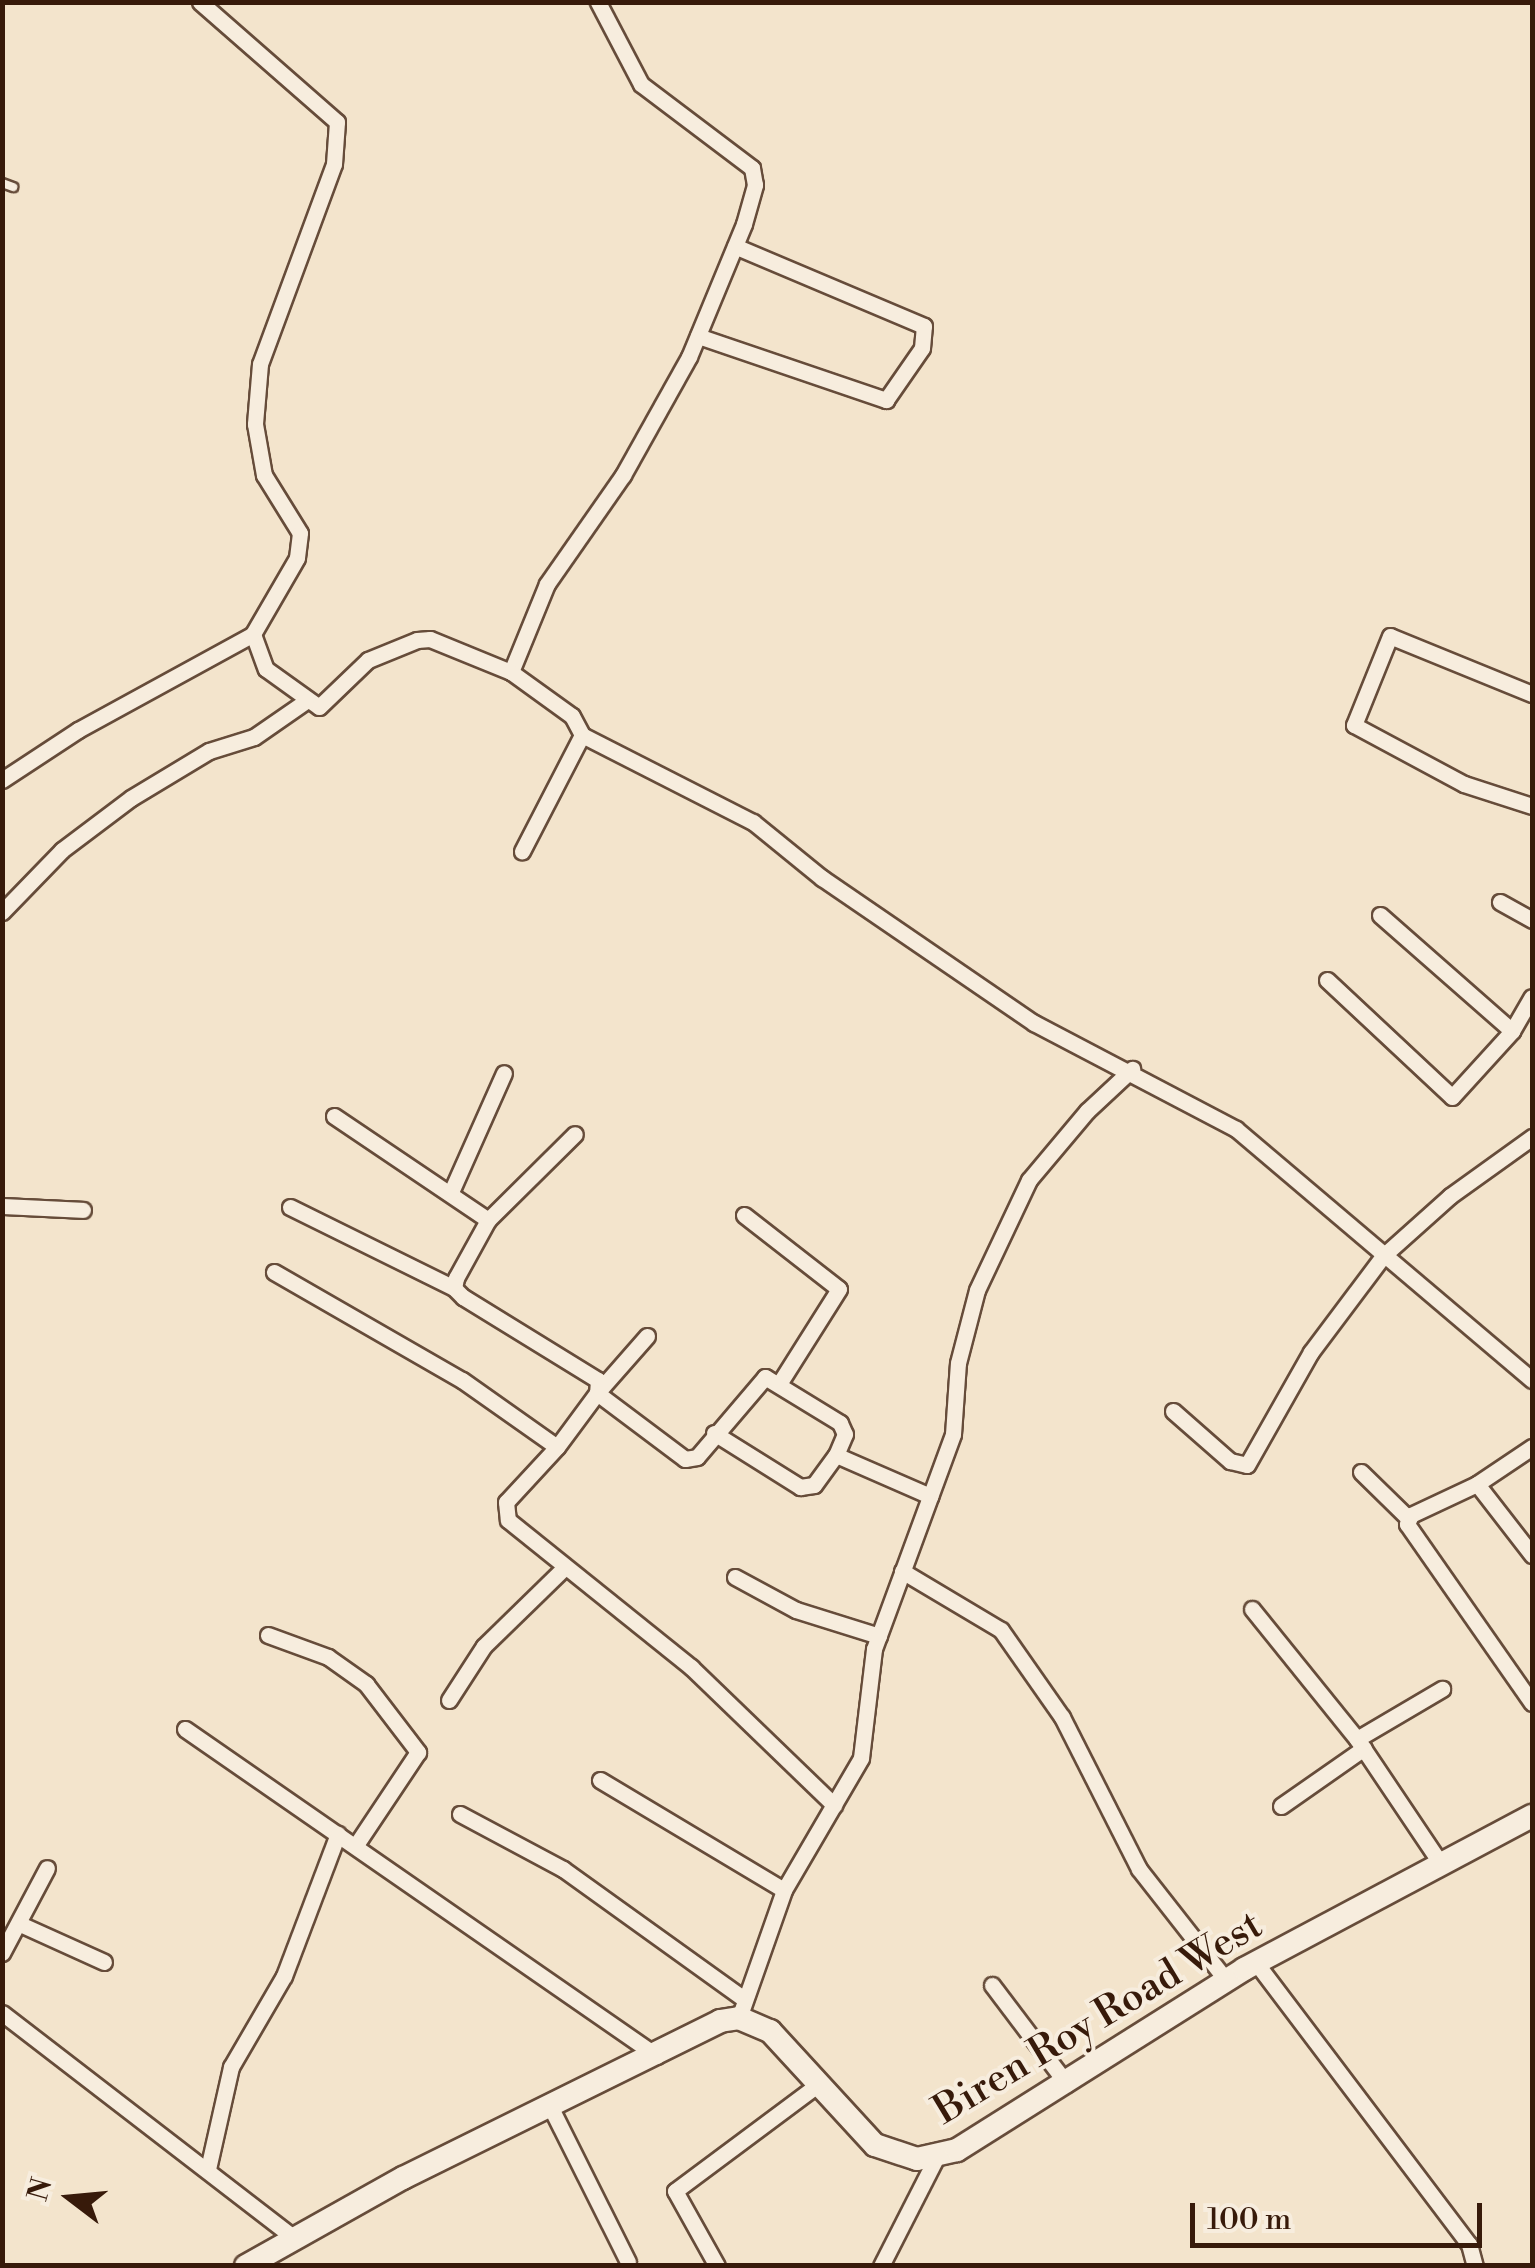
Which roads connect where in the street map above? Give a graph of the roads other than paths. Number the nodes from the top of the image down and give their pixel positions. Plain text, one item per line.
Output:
1 (200, 2) edge
2 (598, 2) edge
3 (2, 182) edge
4 (13, 187) dead end
5 (735, 246) junction
6 (698, 336) junction
7 (253, 634) junction
8 (511, 672) junction
9 (1532, 694) edge
10 (306, 700) junction
11 (582, 735) junction
12 (2, 780) edge
13 (1532, 806) edge
14 (522, 851) dead end
15 (1500, 902) dead end
16 (2, 912) edge
17 (1380, 916) dead end
18 (1532, 920) edge
19 (1327, 980) dead end
20 (1532, 997) edge
21 (1512, 1031) junction
22 (1132, 1069) junction
23 (504, 1074) dead end
24 (334, 1116) dead end
25 (575, 1134) dead end
26 (1532, 1137) edge
27 (451, 1192) junction
28 (2, 1206) edge
29 (290, 1207) dead end
30 (83, 1210) dead end
31 (744, 1215) dead end
32 (488, 1220) junction
33 (1382, 1256) junction
34 (274, 1272) dead end
35 (454, 1288) junction
36 (647, 1336) dead end
37 (1532, 1380) edge
38 (778, 1384) junction
39 (597, 1393) junction
40 (1173, 1411) dead end
41 (714, 1433) junction
42 (558, 1446) junction
43 (1532, 1447) edge
44 (836, 1454) junction
45 (1361, 1472) dead end
46 (1477, 1484) junction
47 (930, 1496) junction
48 (1408, 1518) junction
49 (1532, 1556) edge
50 (564, 1568) junction
51 (902, 1572) junction
52 (735, 1577) dead end
53 (1252, 1609) dead end
54 (268, 1634) dead end
55 (878, 1636) junction
56 (1442, 1690) dead end
57 (449, 1700) dead end
58 (1532, 1704) edge
59 (186, 1729) dead end
60 (1360, 1744) junction
61 (600, 1780) dead end
62 (834, 1805) junction
63 (1280, 1806) dead end
64 (460, 1814) dead end
65 (1532, 1816) edge
66 (338, 1834) junction
67 (356, 1845) junction
68 (1441, 1864) junction
69 (47, 1868) dead end
70 (784, 1890) junction
71 (20, 1924) junction
72 (2, 1953) edge
73 (104, 1962) dead end
74 (1257, 1964) junction
75 (1226, 1980) junction
76 (992, 1984) dead end
77 (742, 2009) junction
78 (2, 2013) edge
79 (656, 2056) junction
80 (1067, 2084) junction
81 (816, 2085) junction
82 (551, 2108) junction
83 (938, 2156) junction
84 (208, 2168) junction
85 (295, 2240) junction
86 (628, 2262) dead end
87 (246, 2266) edge
88 (717, 2266) edge
89 (881, 2266) edge
90 (1476, 2266) edge

1 - 7 street
2 - 5 street
3 - 4 lane
5 - 6 street
5 - 6 street
6 - 8 street
7 - 10 street
7 - 12 street
8 - 10 street
8 - 11 street
9 - 13 street
10 - 16 street
11 - 14 street
11 - 22 street
15 - 18 street
17 - 21 street
19 - 21 street
20 - 21 street
22 - 33 street
22 - 47 street
23 - 27 street
24 - 27 street
25 - 32 street
26 - 33 street
27 - 32 street
28 - 30 street
29 - 35 street
31 - 38 street
32 - 35 street
33 - 37 street
33 - 40 street
34 - 42 street
35 - 39 street
36 - 39 street
38 - 41 street
38 - 44 street
39 - 41 street
39 - 42 street
41 - 44 street
42 - 50 street
43 - 46 street
44 - 47 street
45 - 48 street
46 - 48 street
46 - 49 street
47 - 51 street
48 - 58 street
50 - 57 street
50 - 62 street
51 - 55 street
51 - 75 street
52 - 55 street
53 - 60 street
54 - 67 street
55 - 62 street
56 - 60 street
59 - 66 street
60 - 63 street
60 - 68 street
61 - 70 street
62 - 70 street
64 - 77 street
65 - 68 main road, Biren Roy Road West
66 - 67 street
66 - 84 street
67 - 79 street
68 - 74 main road, Biren Roy Road West
69 - 71 street
70 - 77 street
71 - 72 street
71 - 73 street
74 - 75 main road, Biren Roy Road West
74 - 90 street
75 - 80 main road, Biren Roy Road West
76 - 80 street
77 - 79 main road
77 - 81 main road, Biren Roy Road West
78 - 84 street
79 - 82 main road
80 - 83 main road, Biren Roy Road West
81 - 83 main road, Biren Roy Road West
81 - 88 street
82 - 85 main road
82 - 86 street
83 - 89 street
84 - 85 street
85 - 87 main road

